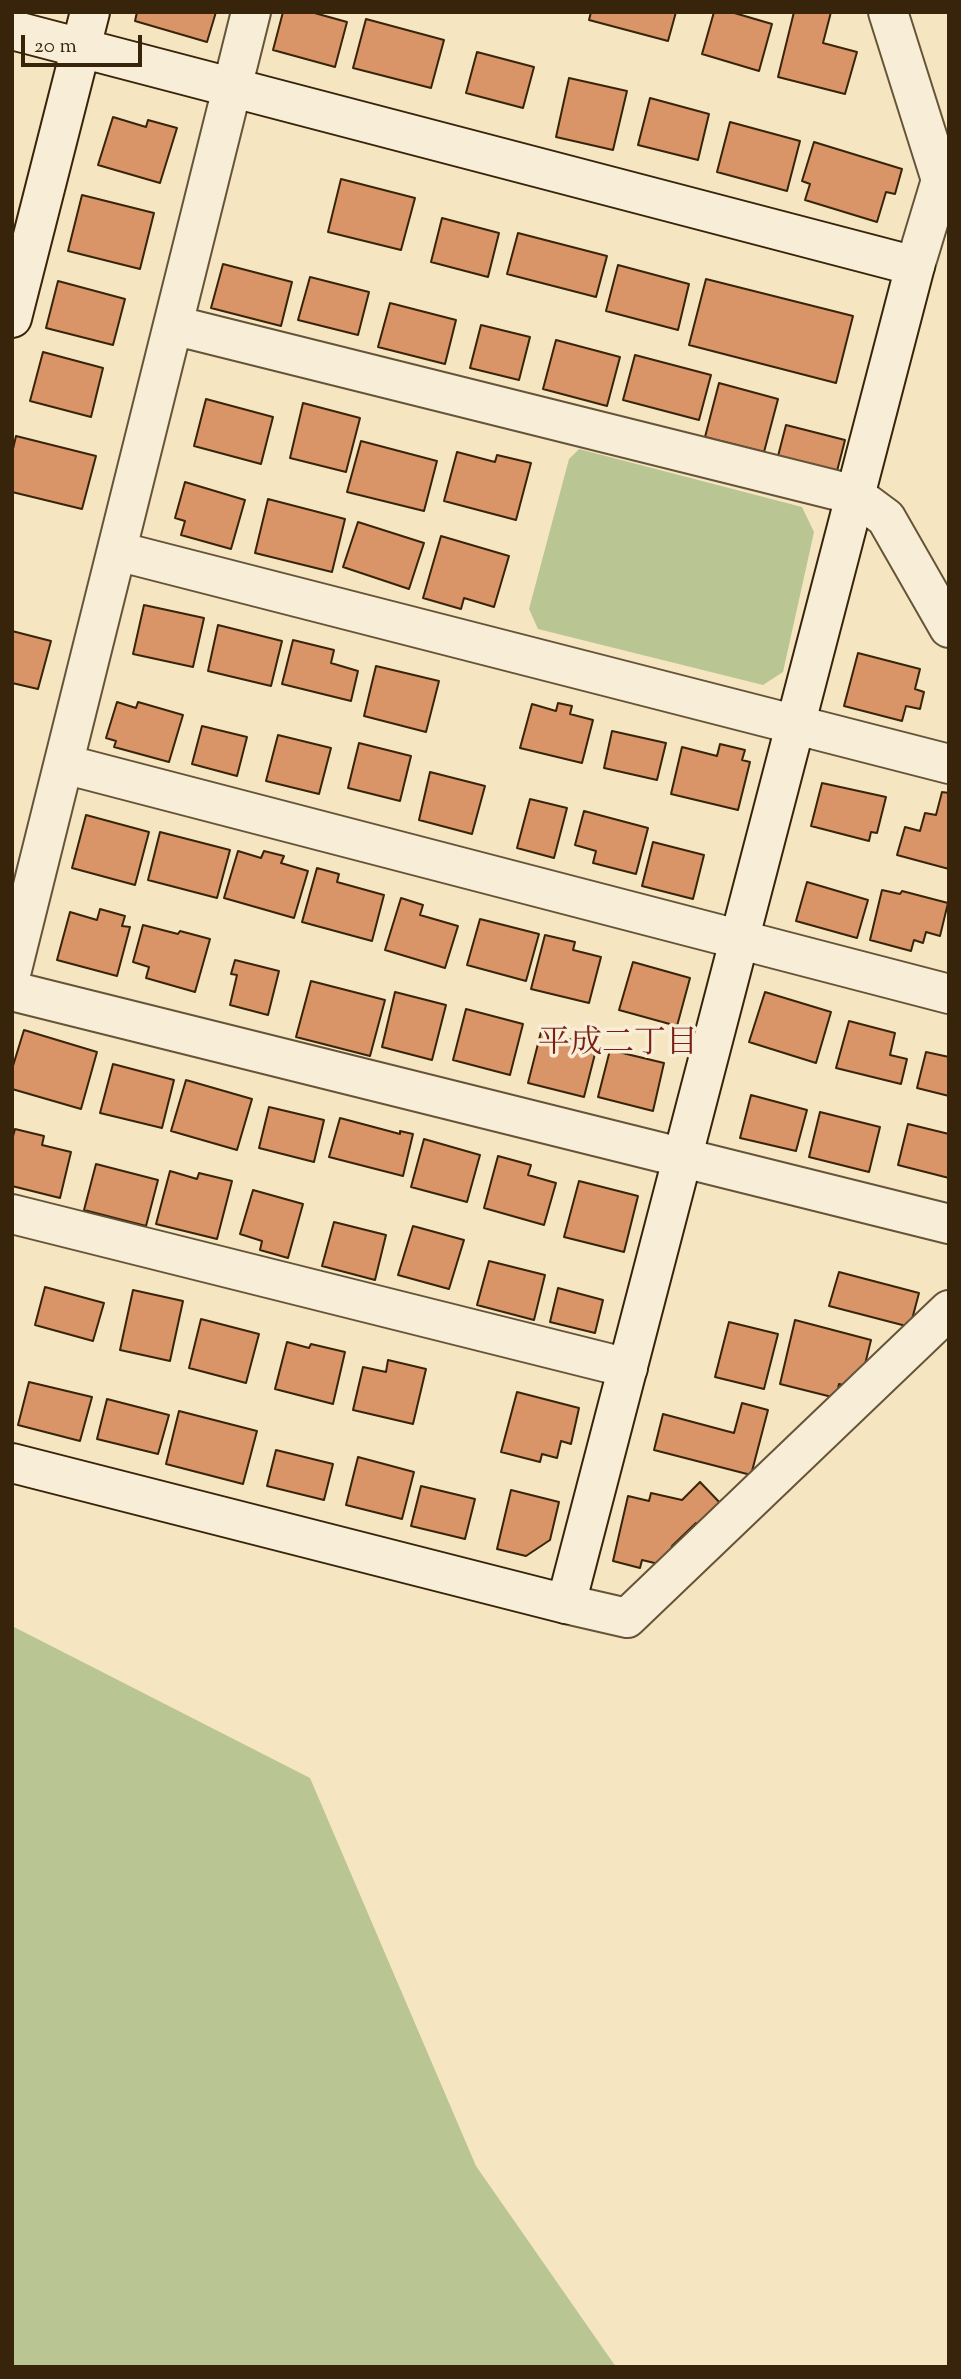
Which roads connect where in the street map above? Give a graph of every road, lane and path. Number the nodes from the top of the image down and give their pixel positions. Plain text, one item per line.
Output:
1 (251, 12) edge
2 (888, 12) edge
3 (12, 30) edge
4 (86, 30) edge
5 (233, 88) junction
6 (915, 266) junction
7 (12, 318) edge
8 (173, 325) junction
9 (855, 495) junction
10 (117, 551) junction
11 (949, 628) edge
12 (796, 725) junction
13 (64, 764) junction
14 (949, 764) edge
15 (740, 940) junction
16 (12, 970) edge
17 (12, 991) edge
18 (949, 994) edge
19 (682, 1158) junction
20 (12, 1214) edge
21 (949, 1224) edge
22 (949, 1310) edge
23 (628, 1368) junction
24 (12, 1463) edge
25 (566, 1604) junction

1 - 5 street
2 - 6 street
3 - 4 street
4 - 5 street
4 - 7 street
5 - 6 street
5 - 8 street
6 - 9 street
8 - 9 street
8 - 10 street
9 - 11 street
9 - 12 street
10 - 12 street
10 - 13 street
12 - 14 street
12 - 15 street
13 - 15 street
13 - 16 street
15 - 18 street
15 - 19 street
17 - 19 street
19 - 21 street
19 - 23 street
20 - 23 street
22 - 25 street
23 - 25 street
24 - 25 street

